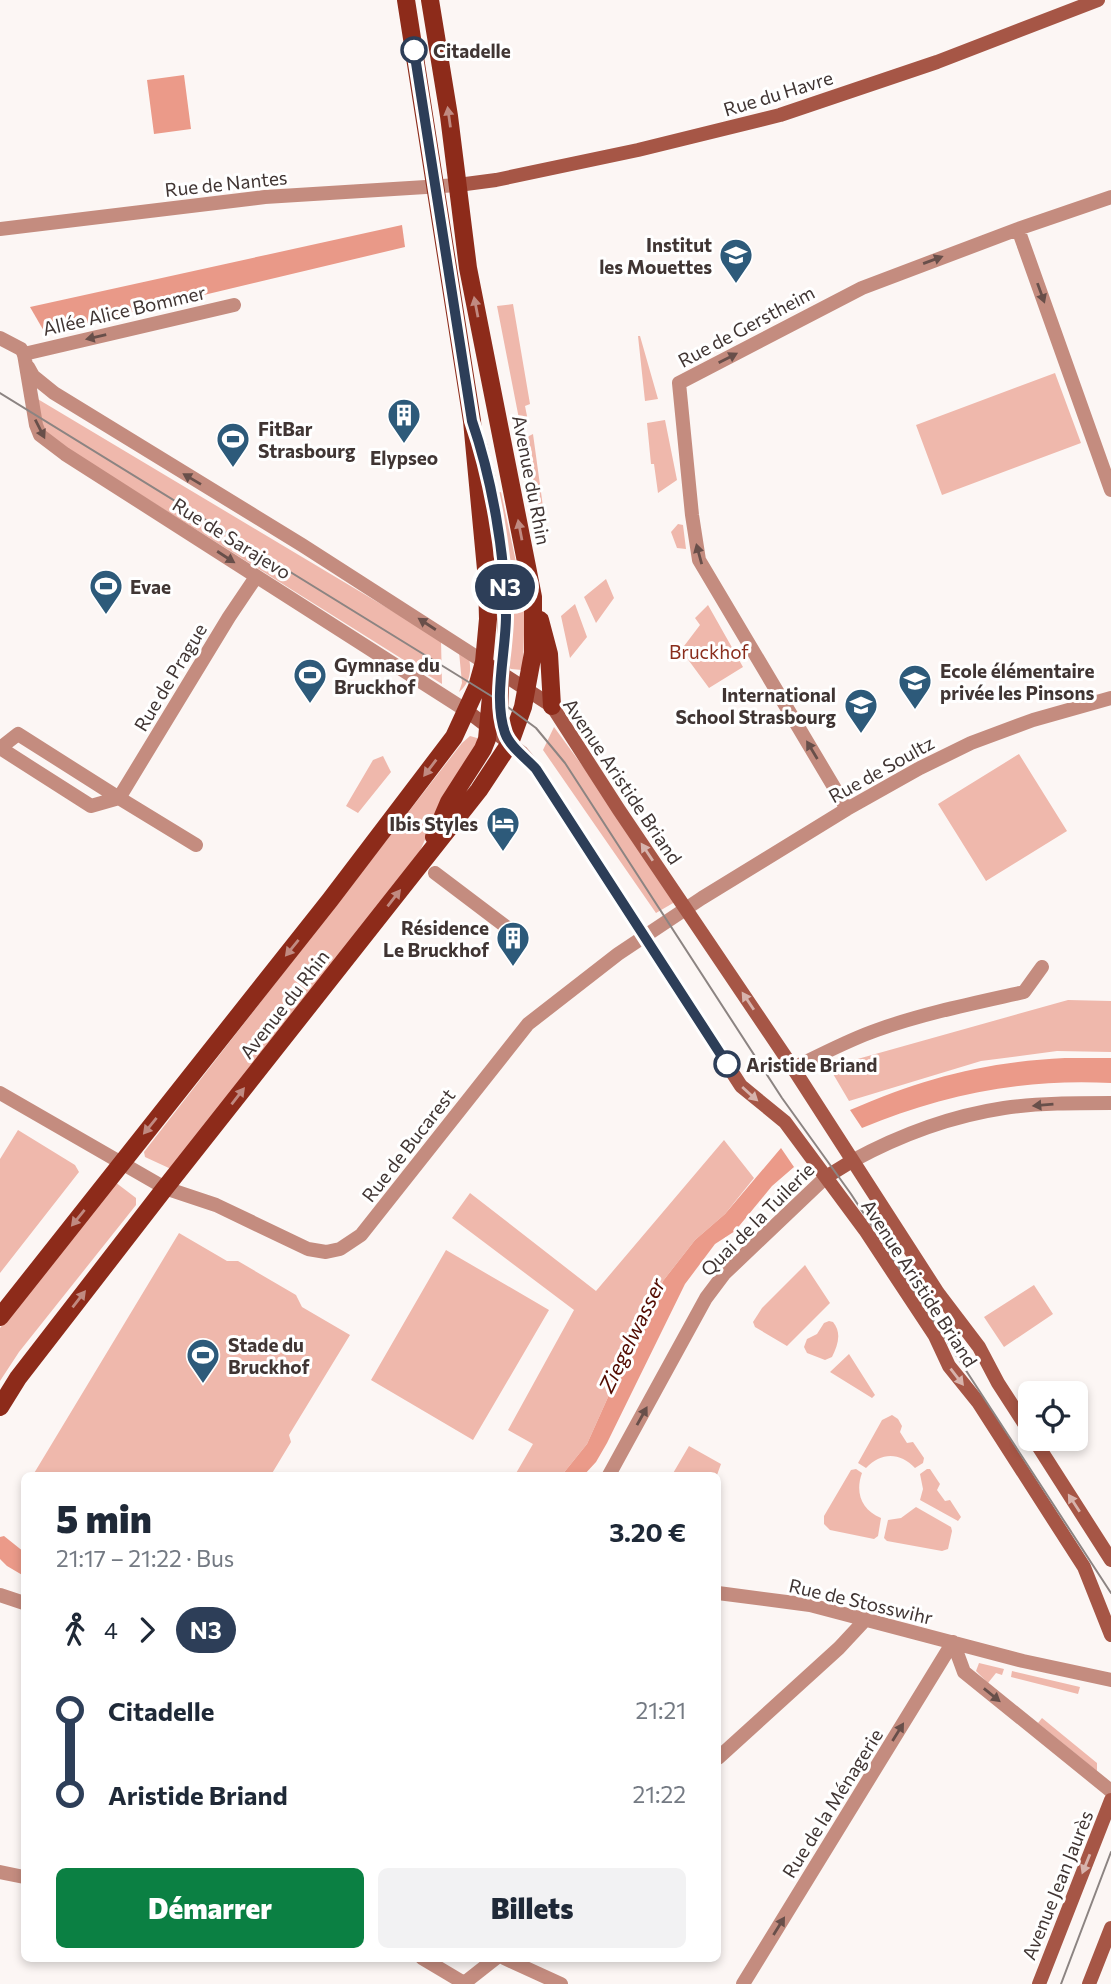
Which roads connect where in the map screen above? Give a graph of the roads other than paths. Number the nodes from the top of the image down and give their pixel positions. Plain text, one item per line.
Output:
1 (406, 0) edge
2 (430, 0) edge
3 (1098, 0) edge
4 (458, 185) junction
5 (437, 186) junction
6 (1111, 197) edge
7 (0, 229) edge
8 (1018, 229) junction
9 (234, 305) dead end
10 (0, 338) edge
11 (25, 359) junction
12 (472, 421) junction
13 (1111, 490) edge
14 (256, 577) junction
15 (533, 597) junction
16 (484, 662) junction
17 (502, 674) junction
18 (527, 691) junction
19 (1111, 698) edge
20 (552, 706) junction
21 (467, 711) junction
22 (490, 727) junction
23 (510, 743) junction
24 (0, 748) edge
25 (119, 798) junction
26 (847, 809) junction
27 (196, 845) dead end
28 (430, 867) junction
29 (686, 909) junction
30 (517, 935) dead end
31 (644, 936) junction
32 (1042, 967) dead end
33 (793, 1068) junction
34 (0, 1093) edge
35 (1111, 1103) edge
36 (852, 1161) junction
37 (120, 1164) junction
38 (825, 1177) junction
39 (165, 1188) junction
40 (0, 1317) edge
41 (0, 1407) edge
42 (1018, 1414) edge
43 (1042, 1451) edge
44 (611, 1472) edge
45 (1111, 1560) edge
46 (721, 1593) edge
47 (0, 1595) edge
48 (21, 1602) edge
49 (866, 1619) junction
50 (1111, 1635) edge
51 (953, 1643) junction
52 (1111, 1680) edge
53 (721, 1755) edge
54 (1111, 1791) edge
55 (1111, 1800) edge
56 (0, 1872) edge
57 (21, 1876) edge
58 (1111, 1928) edge
59 (429, 1962) edge
60 (491, 1962) edge
61 (513, 1962) edge
62 (464, 1983) edge
63 (561, 1984) edge
64 (743, 1984) edge
65 (1038, 1984) edge
66 (1089, 1984) edge

1 - 5 main road, Avenue du Rhin
4 -> 2 main road, Avenue du Rhin
3 - 4 main road, Rue du Havre
4 - 5 street, Rue de Nantes
15 -> 4 main road, Avenue du Rhin
5 - 7 street, Rue de Nantes
5 - 12 main road, Avenue du Rhin
6 - 8 street, Rue de Gerstheim
8 -> 13 street
26 -> 8 street, Rue de Gerstheim
9 -> 11 street, Allée Alice Bommer
10 - 11 street, Rue de Sarajevo
11 -> 14 street, Rue de Sarajevo
16 -> 11 street, Rue de Sarajevo
12 - 16 main road, Avenue du Rhin
12 - 17 main road
14 - 21 street, Rue de Sarajevo
14 - 25 street, Rue de Prague
15 - 18 main road, Avenue du Rhin
15 - 20 main road
16 - 17 main road, Avenue Aristide Briand
16 - 21 main road, Avenue du Rhin
16 - 22 main road
17 - 18 main road, Avenue Aristide Briand
17 - 23 main road
18 - 20 main road, Avenue Aristide Briand
18 - 23 main road, Avenue du Rhin
19 - 26 street, Rue de Soultz
29 -> 20 main road, Avenue Aristide Briand
21 - 22 main road, Avenue Aristide Briand
21 -> 37 main road, Avenue du Rhin
22 - 23 main road, Avenue Aristide Briand
22 - 28 main road
23 - 28 main road, Avenue du Rhin
23 - 31 main road, Avenue Aristide Briand
24 - 25 street
24 - 25 street
25 - 27 street
26 - 29 street, Rue de Soultz
28 - 30 street
39 -> 28 main road, Avenue du Rhin
29 - 31 street
33 -> 29 main road, Avenue Aristide Briand
31 -> 38 main road, Avenue Aristide Briand
31 - 39 street, Rue de Bucarest
32 - 33 street
33 - 36 main road, Avenue Aristide Briand
34 - 37 street
35 -> 36 street, Quai de la Tuilerie
36 - 38 main road, Quai de la Tuilerie
36 - 42 main road, Avenue Aristide Briand
37 - 39 street
37 -> 40 main road, Avenue du Rhin
44 -> 38 street, Quai de la Tuilerie
38 -> 50 main road, Avenue Aristide Briand
41 -> 39 main road, Avenue du Rhin
45 -> 43 main road, Avenue Aristide Briand
46 - 49 street, Rue de Stosswihr
47 - 48 street
49 - 51 street, Rue de Stosswihr
49 - 53 street
51 - 52 street, Rue de Stosswihr
51 -> 54 street, Rue de Stosswihr
64 -> 51 street, Rue de la Ménagerie
55 -> 65 main road, Avenue Jean Jaurès
56 - 57 street
58 - 66 main road
59 - 62 street
60 - 62 street
61 - 63 street

